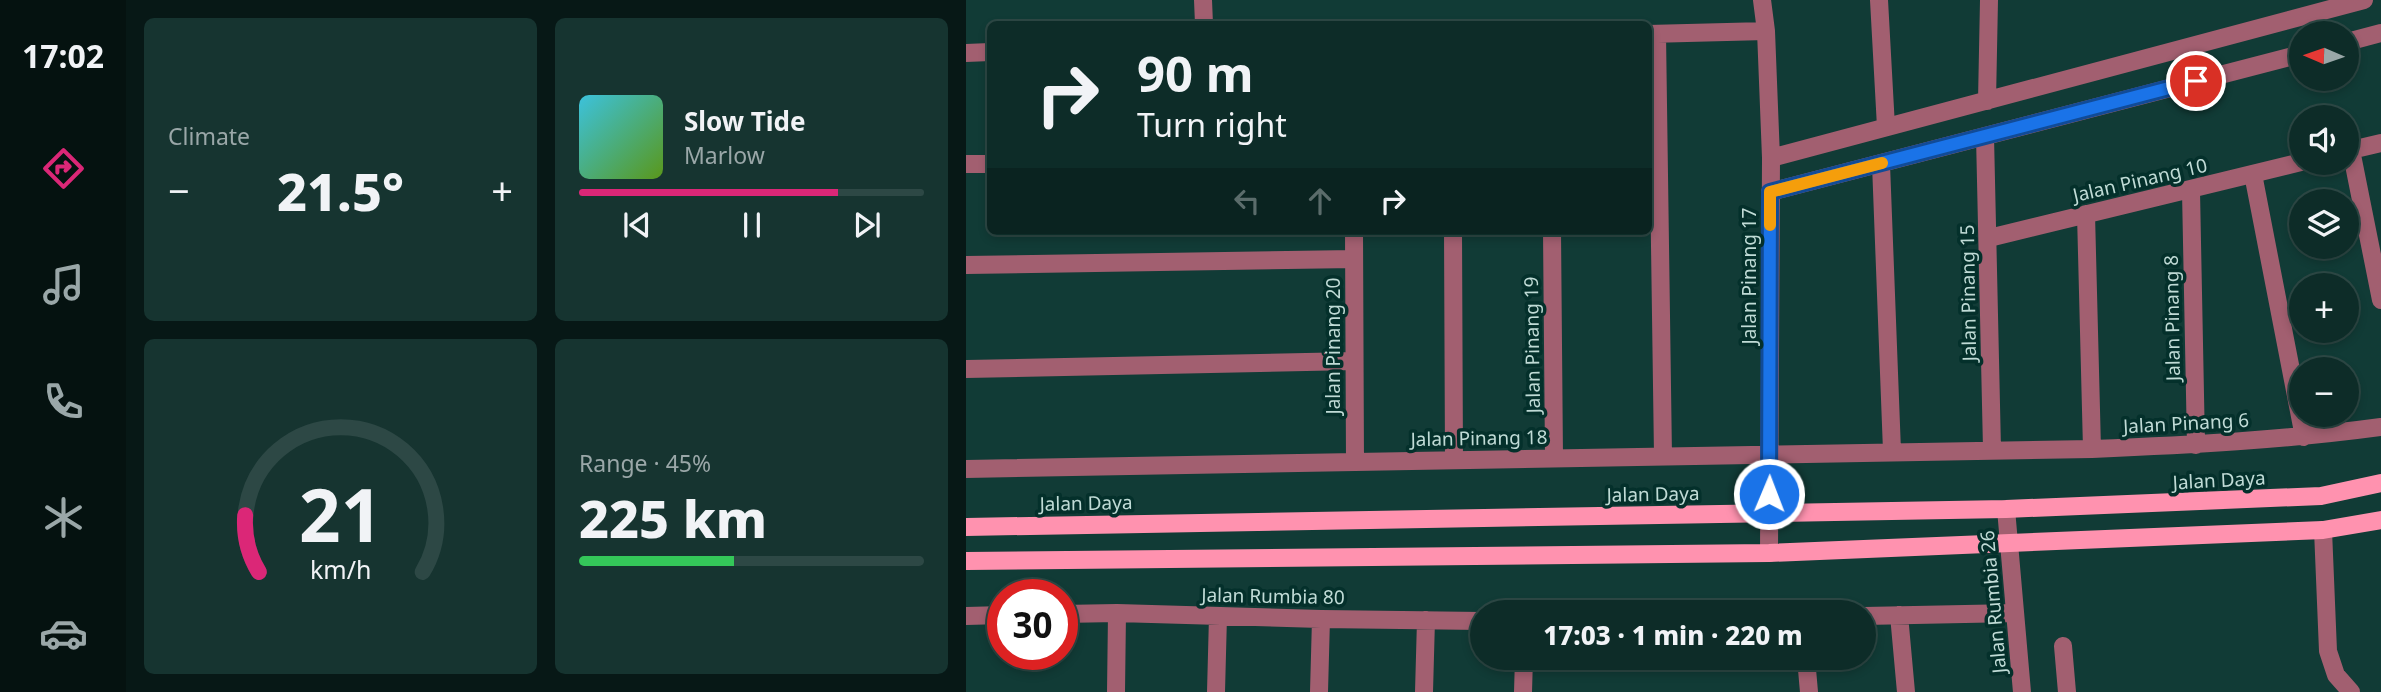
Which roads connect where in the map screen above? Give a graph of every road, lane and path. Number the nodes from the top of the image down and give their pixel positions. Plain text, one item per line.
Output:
1 (1203, 0) edge
2 (1762, 0) edge
3 (1879, 0) edge
4 (1989, 0) edge
5 (2364, 0) edge
6 (1204, 21) edge
7 (1766, 31) junction
8 (2381, 33) edge
9 (1653, 34) edge
10 (2359, 39) edge
11 (987, 52) edge
12 (966, 53) edge
13 (2289, 57) edge
14 (1987, 100) junction
15 (1886, 127) junction
16 (1985, 136) junction
17 (2381, 143) edge
18 (2359, 148) edge
19 (1771, 158) junction
20 (1881, 163) junction
21 (966, 164) edge
22 (987, 164) edge
23 (2289, 165) edge
24 (2253, 174) junction
25 (2354, 175) edge
26 (2191, 191) junction
27 (1770, 192) junction
28 (2086, 214) junction
29 (1354, 235) edge
30 (1453, 235) edge
31 (1552, 235) edge
32 (1989, 238) junction
33 (1354, 259) junction
34 (966, 265) edge
35 (2381, 300) edge
36 (1354, 362) junction
37 (966, 369) edge
38 (2381, 427) edge
39 (2304, 437) junction
40 (2196, 445) junction
41 (1992, 449) junction
42 (2092, 449) junction
43 (1892, 451) junction
44 (1769, 453) junction
45 (1663, 456) junction
46 (1554, 458) junction
47 (1454, 460) junction
48 (1355, 462) junction
49 (966, 469) edge
50 (2381, 483) edge
51 (2006, 509) junction
52 (1768, 514) junction
53 (2381, 520) edge
54 (966, 527) edge
55 (2323, 530) junction
56 (2009, 544) junction
57 (1769, 553) junction
58 (966, 561) edge
59 (1117, 613) junction
60 (2015, 613) junction
61 (1078, 614) edge
62 (987, 615) edge
63 (1899, 615) junction
64 (966, 616) edge
65 (1219, 616) junction
66 (1876, 616) edge
67 (1321, 619) junction
68 (1426, 620) junction
69 (1470, 621) edge
70 (2063, 646) dead end
71 (1524, 670) edge
72 (1807, 670) edge
73 (1116, 692) edge
74 (1216, 692) edge
75 (1319, 692) edge
76 (1424, 692) edge
77 (1523, 692) edge
78 (1809, 692) edge
79 (1906, 692) edge
80 (2022, 692) edge
81 (2067, 692) edge
82 (2351, 692) edge

1 - 6 street
2 - 7 street, Jalan Pinang 17
3 - 15 street
4 - 14 street
5 - 14 street
7 - 9 street
7 - 19 street, Jalan Pinang 17
8 - 10 street
9 - 45 street
11 - 12 street
13 - 16 street
14 - 15 street
15 - 19 street
16 - 20 street
16 - 32 street, Jalan Pinang 15
17 - 18 street
19 - 27 street, Jalan Pinang 17
20 - 27 street
20 - 43 street
21 - 22 street
23 - 24 street, Jalan Pinang 10
24 - 26 street, Jalan Pinang 10
24 - 39 street
25 - 35 street
26 - 28 street, Jalan Pinang 10
26 - 40 street, Jalan Pinang 8
27 - 44 street, Jalan Pinang 17
28 - 32 street, Jalan Pinang 10
28 - 42 street
29 - 33 street, Jalan Pinang 20
30 - 47 street
31 - 46 street, Jalan Pinang 19
32 - 41 street, Jalan Pinang 15
33 - 34 street
33 - 36 street, Jalan Pinang 20
36 - 37 street
36 - 48 street, Jalan Pinang 20
38 - 39 street, Jalan Pinang 6
39 - 40 street, Jalan Pinang 6
40 - 42 street, Jalan Pinang 6
41 - 42 street, Jalan Pinang 6
41 - 43 street, Jalan Pinang 18
43 - 44 street, Jalan Pinang 18
44 - 45 street, Jalan Pinang 18
44 - 52 street, Jalan Pinang 17
45 - 46 street, Jalan Pinang 18
46 - 47 street, Jalan Pinang 18
47 - 48 street, Jalan Pinang 18
48 - 49 street, Jalan Pinang 18
50 - 51 main road, Jalan Daya
51 - 52 main road, Jalan Daya
51 - 56 street, Jalan Rumbia 26
52 - 54 main road, Jalan Daya
52 - 57 street, Jalan Pinang 17
53 - 55 main road
55 - 56 main road
55 - 82 street
56 - 57 main road
56 - 60 street, Jalan Rumbia 26
57 - 58 main road
59 - 61 street, Jalan Rumbia 80
59 - 65 street, Jalan Rumbia 80
59 - 73 street
60 - 63 street
60 - 80 street, Jalan Rumbia 26
62 - 64 street
63 - 66 street
63 - 79 street
65 - 67 street, Jalan Rumbia 80
65 - 74 street
67 - 68 street, Jalan Rumbia 80
67 - 75 street
68 - 69 street, Jalan Rumbia 80
68 - 76 street
70 - 81 street
71 - 77 street
72 - 78 street

